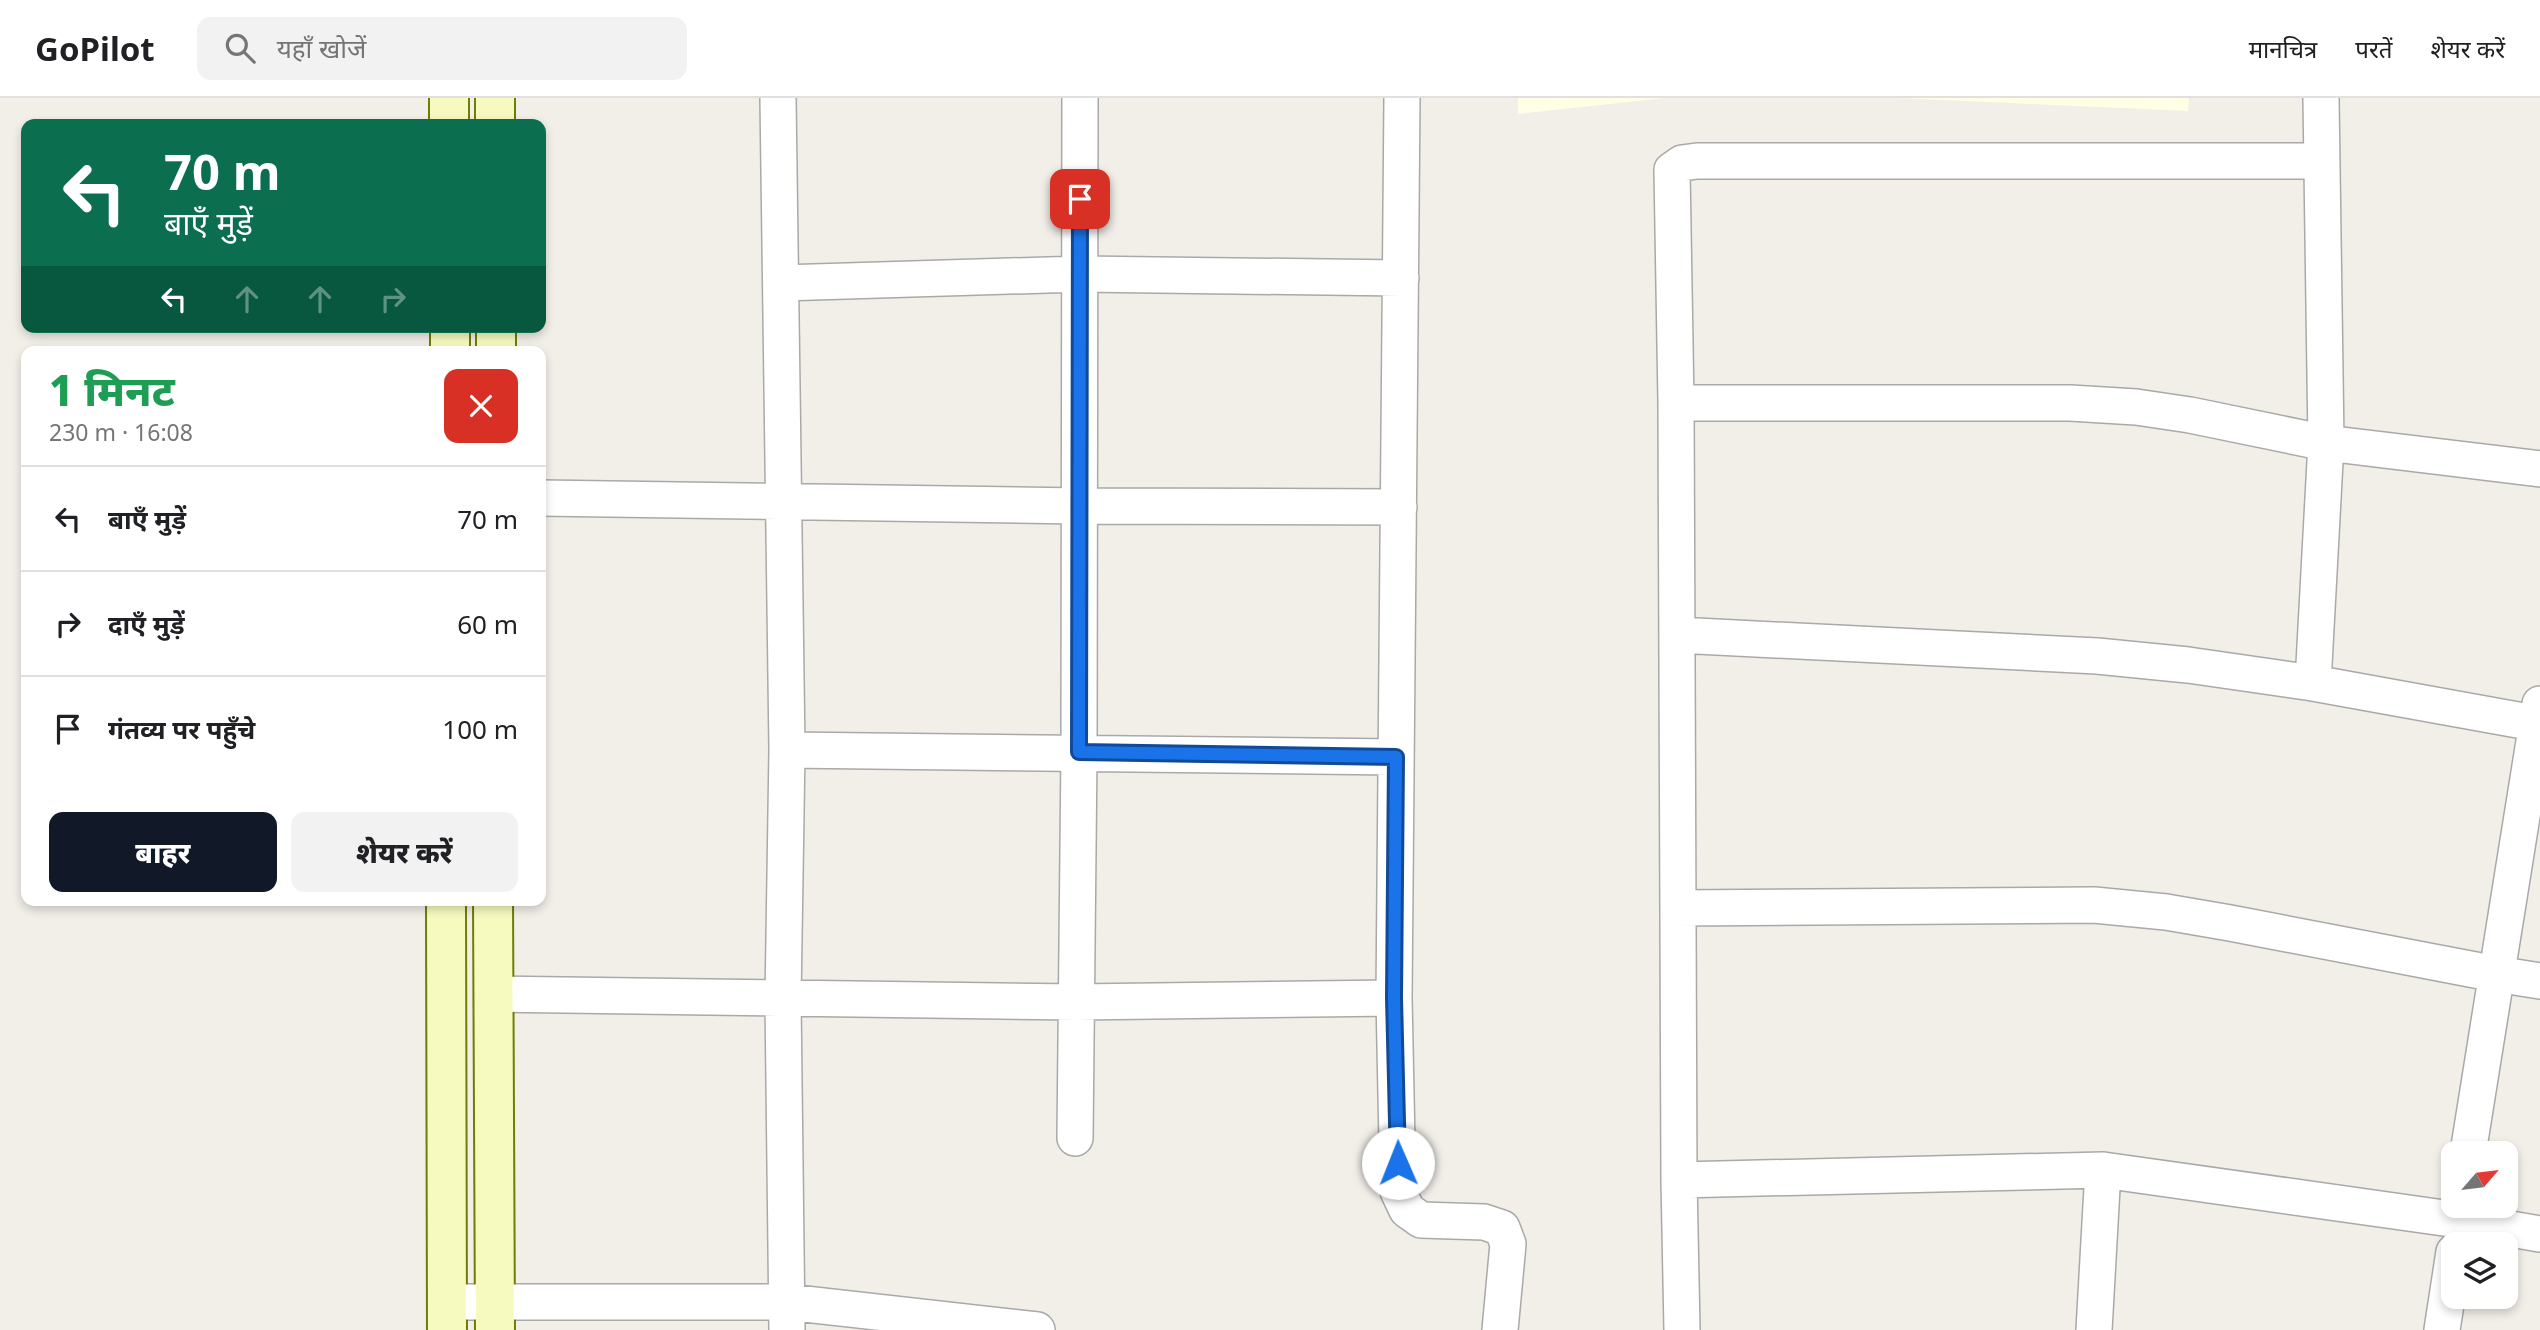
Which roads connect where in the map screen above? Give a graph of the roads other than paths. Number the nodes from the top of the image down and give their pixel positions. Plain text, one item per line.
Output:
1 (449, 98) edge
2 (495, 98) edge
3 (778, 98) edge
4 (1080, 98) edge
5 (1402, 98) edge
6 (2321, 98) edge
7 (449, 119) edge
8 (495, 119) edge
9 (2322, 161) junction
10 (1080, 274) junction
11 (1401, 278) junction
12 (780, 283) junction
13 (1676, 403) junction
14 (2326, 443) junction
15 (2540, 469) edge
16 (546, 498) edge
17 (784, 503) junction
18 (1080, 506) junction
19 (1399, 507) junction
20 (1677, 635) junction
21 (2313, 683) junction
22 (2539, 717) edge
23 (787, 750) junction
24 (1079, 752) junction
25 (1396, 757) junction
26 (446, 906) edge
27 (493, 906) edge
28 (1678, 908) junction
29 (2496, 974) junction
30 (2540, 981) edge
31 (493, 994) junction
32 (1394, 998) junction
33 (783, 1000) junction
34 (1076, 1002) junction
35 (1075, 1138) dead end
36 (2470, 1141) edge
37 (2103, 1170) junction
38 (1679, 1180) junction
39 (2457, 1231) edge
40 (2540, 1234) edge
41 (447, 1316) edge
42 (495, 1316) edge
43 (787, 1316) edge
44 (1037, 1330) edge
45 (1500, 1330) edge
46 (1682, 1330) edge
47 (2094, 1330) edge
48 (2442, 1330) edge

1 - 7 main road
2 - 8 main road
3 - 12 street
4 - 10 street
5 - 11 street
6 - 9 street
9 - 13 street
9 - 14 street
10 - 11 street
10 - 12 street
10 - 18 street
11 - 19 street
12 - 17 street
13 - 14 street
13 - 20 street
14 - 15 street
14 - 21 street
16 - 17 street
17 - 18 street
17 - 23 street
18 - 19 street
18 - 24 street
19 - 25 street
20 - 21 street
20 - 28 street
21 - 22 street
22 - 29 street
23 - 24 street
23 - 33 street
24 - 25 street
24 - 34 street
25 - 32 street
26 - 41 main road
27 - 31 main road
28 - 29 street
28 - 38 street
29 - 30 street
29 - 36 street
31 - 33 street
31 - 42 main road
32 - 34 street
32 - 45 street
33 - 34 street
33 - 43 street
34 - 35 street
37 - 38 street
37 - 39 street
37 - 47 street
38 - 46 street
39 - 40 street
39 - 48 street
41 - 42 street
42 - 43 street
43 - 44 street

